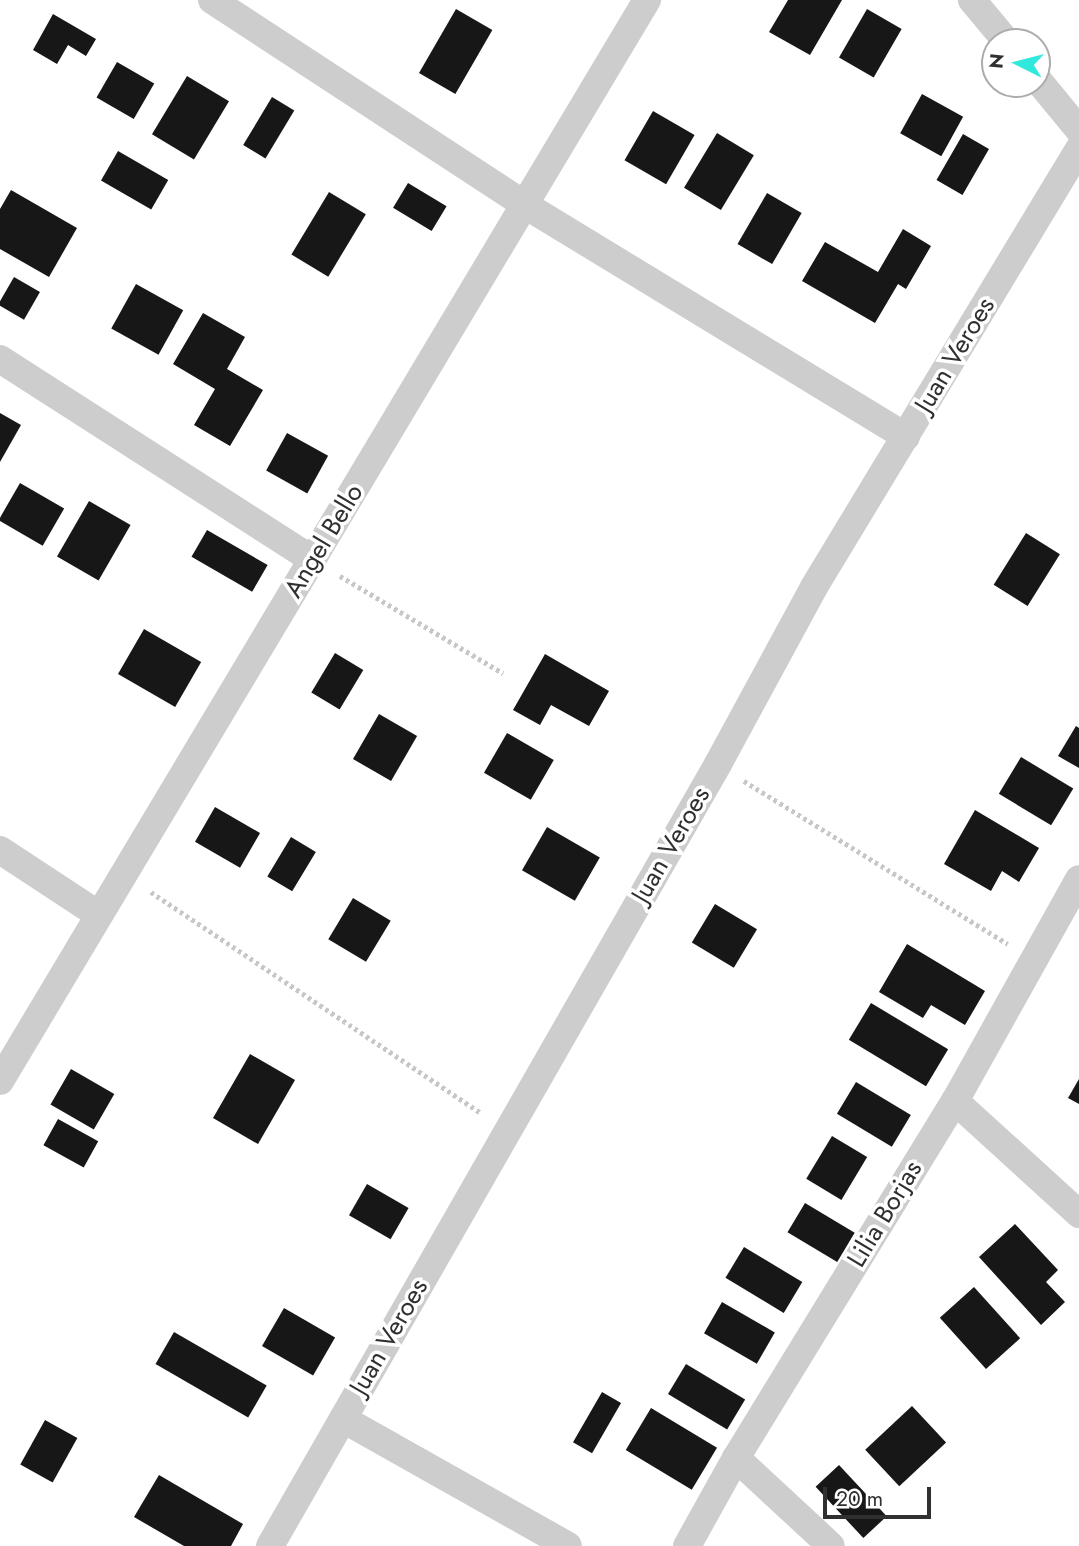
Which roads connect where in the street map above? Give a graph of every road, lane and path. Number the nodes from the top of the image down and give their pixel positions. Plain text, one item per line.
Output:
1 (212, 0) edge
2 (647, 0) edge
3 (972, 0) edge
4 (995, 28) edge
5 (1051, 96) edge
6 (1079, 130) edge
7 (1079, 149) edge
8 (525, 205) junction
9 (0, 359) edge
10 (906, 437) junction
11 (313, 560) junction
12 (503, 673) dead end
13 (718, 764) junction
14 (0, 850) edge
15 (124, 874) junction
16 (1079, 879) edge
17 (99, 915) junction
18 (1032, 958) junction
19 (0, 1081) edge
20 (955, 1101) junction
21 (507, 1131) junction
22 (1079, 1214) edge
23 (343, 1419) junction
24 (736, 1458) junction
25 (270, 1546) edge
26 (568, 1546) edge
27 (687, 1546) edge
28 (831, 1546) edge

1 - 8 street
2 - 8 street, Angel Bello
3 - 4 street
5 - 6 street
7 - 10 street, Juan Veroes
8 - 10 street
8 - 11 street, Angel Bello
9 - 11 street
10 - 13 street, Juan Veroes
11 - 12 path
11 - 15 street, Angel Bello
13 - 18 path
13 - 21 street, Juan Veroes
14 - 17 street
15 - 17 street, Angel Bello
15 - 21 path
16 - 18 street, Lilia Borjas
17 - 19 street, Angel Bello
18 - 20 street, Lilia Borjas
20 - 22 street
20 - 24 street, Lilia Borjas
21 - 23 street, Juan Veroes
23 - 25 street, Juan Veroes
23 - 26 street
24 - 27 street, Lilia Borjas
24 - 28 street

